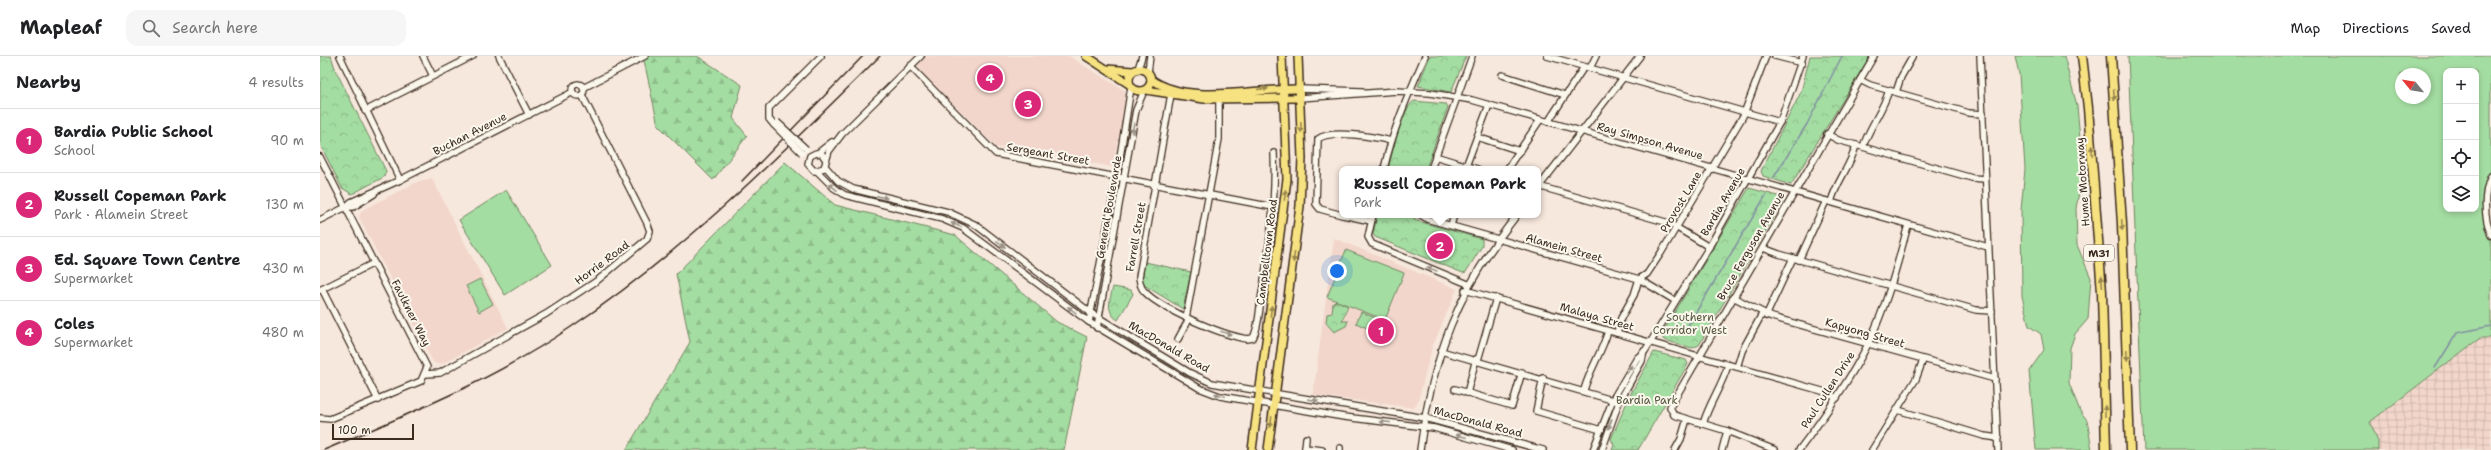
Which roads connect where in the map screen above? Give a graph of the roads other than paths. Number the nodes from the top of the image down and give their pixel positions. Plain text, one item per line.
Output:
1 (340, 56) edge
2 (423, 56) edge
3 (473, 56) edge
4 (499, 56) edge
5 (645, 56) edge
6 (821, 56) edge
7 (920, 56) edge
8 (1086, 56) edge
9 (1142, 56) edge
10 (1150, 56) edge
11 (1282, 56) edge
12 (1298, 56) edge
13 (1424, 56) edge
14 (1472, 56) edge
15 (1547, 56) edge
16 (1596, 56) edge
17 (1640, 56) edge
18 (1766, 56) edge
19 (1775, 56) edge
20 (1803, 56) edge
21 (1874, 56) edge
22 (1913, 56) edge
23 (1980, 56) edge
24 (2082, 56) edge
25 (2111, 56) edge
26 (1802, 63) junction
27 (910, 66) junction
28 (1587, 67) junction
29 (1107, 69) junction
30 (1136, 70) junction
31 (1149, 75) junction
32 (1502, 75) dead end
33 (434, 76) junction
34 (1624, 78) junction
35 (1860, 80) junction
36 (1130, 86) junction
37 (584, 88) junction
38 (1283, 88) junction
39 (1299, 88) junction
40 (1889, 90) junction
41 (1145, 91) junction
42 (573, 92) junction
43 (1380, 92) junction
44 (1408, 92) junction
45 (1896, 92) junction
46 (1195, 93) junction
47 (1171, 94) junction
48 (582, 95) junction
49 (1565, 95) junction
50 (1456, 97) junction
51 (1284, 98) junction
52 (1300, 98) junction
53 (1219, 100) junction
54 (1489, 106) junction
55 (365, 110) junction
56 (1746, 112) junction
57 (1983, 114) junction
58 (528, 115) junction
59 (1540, 120) junction
60 (1548, 122) junction
61 (1780, 122) junction
62 (1580, 132) junction
63 (842, 134) junction
64 (1827, 134) junction
65 (1477, 137) junction
66 (1391, 141) junction
67 (1856, 145) junction
68 (1863, 147) junction
69 (804, 151) junction
70 (1520, 151) junction
71 (1274, 152) dead end
72 (815, 153) junction
73 (1435, 156) junction
74 (320, 157) edge
75 (826, 160) junction
76 (808, 162) junction
77 (825, 166) junction
78 (1385, 166) edge
79 (1432, 166) edge
80 (1464, 166) edge
81 (1467, 166) edge
82 (1509, 166) edge
83 (1712, 169) junction
84 (817, 171) junction
85 (1118, 176) junction
86 (2491, 176) edge
87 (1124, 178) junction
88 (1748, 179) junction
89 (1985, 179) junction
90 (400, 180) junction
91 (1156, 183) junction
92 (1541, 184) edge
93 (1541, 188) edge
94 (1794, 192) junction
95 (1208, 195) junction
96 (1828, 202) junction
97 (346, 207) junction
98 (1273, 207) junction
99 (1339, 214) edge
100 (1357, 218) edge
101 (1372, 218) edge
102 (1430, 218) edge
103 (1453, 218) edge
104 (1514, 218) edge
105 (1109, 219) junction
106 (320, 220) edge
107 (1371, 221) junction
108 (976, 224) junction
109 (1451, 225) junction
110 (1908, 225) junction
111 (1677, 228) junction
112 (971, 232) junction
113 (2491, 235) edge
114 (1497, 239) junction
115 (1708, 247) junction
116 (1988, 247) junction
117 (1763, 248) junction
118 (1793, 258) junction
119 (1799, 260) junction
120 (374, 263) junction
121 (1639, 279) junction
122 (1468, 284) junction
123 (1892, 286) junction
124 (321, 290) edge
125 (1465, 290) junction
126 (1733, 297) junction
127 (1496, 298) junction
128 (1674, 300) junction
129 (1992, 312) junction
130 (1091, 313) junction
131 (1764, 315) junction
132 (1099, 318) junction
133 (1188, 318) junction
134 (1089, 322) junction
135 (1097, 328) junction
136 (1608, 331) junction
137 (1617, 333) junction
138 (1178, 339) dead end
139 (1650, 342) junction
140 (1868, 345) junction
141 (1441, 351) junction
142 (1644, 351) junction
143 (1698, 356) junction
144 (1477, 360) junction
145 (1923, 360) junction
146 (1728, 365) junction
147 (1736, 367) junction
148 (1522, 372) junction
149 (426, 374) junction
150 (1543, 378) junction
151 (1995, 379) junction
152 (1455, 389) dead end
153 (1584, 390) junction
154 (1260, 392) junction
155 (1467, 393) junction
156 (1275, 394) junction
157 (1837, 398) junction
158 (1613, 399) junction
159 (378, 400) junction
160 (1258, 402) junction
161 (1619, 402) junction
162 (1273, 404) junction
163 (1898, 410) junction
164 (320, 418) edge
165 (1425, 418) junction
166 (1687, 419) junction
167 (1703, 424) junction
168 (1423, 426) junction
169 (1601, 430) junction
170 (1727, 431) junction
171 (1306, 438) dead end
172 (1998, 438) junction
173 (1305, 449) edge
174 (1252, 450) edge
175 (1268, 450) edge
176 (1322, 450) edge
177 (1420, 450) edge
178 (1512, 450) edge
179 (1543, 450) edge
180 (1593, 450) edge
181 (1602, 450) edge
182 (1675, 450) edge
183 (1722, 450) edge
184 (1775, 450) edge
185 (1798, 450) edge
186 (1872, 450) edge
187 (1998, 450) edge
188 (2106, 450) edge
189 (2130, 450) edge

1 - 55 street
2 - 33 street
3 - 33 street
4 - 58 street
5 - 37 street
6 - 69 street, bridge
7 - 27 street
8 - 29 main road
9 - 30 street
10 - 31 street
11 - 38 main road, Campbelltown Road
12 - 39 main road
13 - 44 street
14 - 50 street
15 - 28 street
16 - 28 street
17 - 34 street
18 - 56 street, Provost Lane
19 - 26 street
20 - 26 street, Bardia Avenue
21 - 35 street, Bruce Ferguson Avenue
22 - 45 street
23 - 57 street
188 -> 24 highway, Hume Motorway / M31
25 -> 189 highway, M31
26 - 61 street, Bardia Avenue
27 - 63 street
27 - 85 street, Sergeant Street
28 - 34 street
28 - 49 street
29 - 30 main road
29 - 36 main road
30 - 31 main road
30 - 36 main road
31 - 41 main road
31 - 46 main road
32 - 49 street
33 - 55 street
34 - 56 street
34 - 62 street
35 - 40 street
35 - 64 street, Bruce Ferguson Avenue
36 - 41 main road
36 - 85 street
37 - 42 street, Buchan Avenue
37 - 48 street
38 - 39 main road
46 -> 38 main road
38 - 51 main road, Campbelltown Road
39 - 43 street
39 - 52 main road
40 - 45 street
40 - 68 street
41 - 47 main road
41 -> 87 street, General Boulevarde
42 - 48 street
42 - 58 street, Buchan Avenue
43 - 44 street, Ray Simpson Avenue
43 - 52 street, Ray Simpson Avenue
44 - 50 street, Ray Simpson Avenue
44 - 66 street
45 - 57 street
46 - 53 main road
47 - 53 main road
47 - 91 street, Farrell Street
48 - 149 street, Horrie Road
49 - 60 street
50 - 54 street, Ray Simpson Avenue
50 - 73 street
51 - 52 main road
51 - 53 main road
154 -> 51 main road, Campbelltown Road
52 -> 156 main road
53 - 95 street
54 - 59 street, Ray Simpson Avenue
54 - 65 street
55 - 90 street
56 - 61 street
56 - 83 street, Provost Lane
57 - 89 street
58 - 90 street, Buchan Avenue
59 - 60 street, Ray Simpson Avenue
59 - 70 street
60 - 62 street, Ray Simpson Avenue
61 - 88 street, Bardia Avenue
62 - 83 street, Ray Simpson Avenue
62 - 92 street
63 - 72 street
63 - 75 street
64 - 67 street
64 - 94 street, Bruce Ferguson Avenue
65 - 70 street
65 - 81 street
66 - 78 street
66 - 99 street
67 - 68 street
67 - 96 street
68 - 89 street
69 - 72 street
69 - 76 street
70 - 82 street
71 - 98 street, Farrell Street
72 - 75 street
72 - 76 street
73 - 79 street
73 - 80 street
74 - 97 street, Faulkner Way
75 - 77 street
76 - 84 street
77 - 84 street
77 -> 108 street, MacDonald Road
83 - 88 street, Ray Simpson Avenue
83 - 111 street, Provost Lane
112 -> 84 street, MacDonald Road
85 - 87 street, Sergeant Street
85 - 105 street
86 - 113 street
87 - 91 street, Sergeant Street
87 - 105 street
87 - 132 street, General Boulevarde
88 - 94 street, Ray Simpson Avenue
88 - 115 street, Bardia Avenue
89 - 116 street
90 - 97 street, Buchan Avenue
91 - 95 street, Sergeant Street
91 - 133 street, Farrell Street
93 - 111 street
94 - 96 street, Ray Simpson Avenue
94 - 117 street, Bruce Ferguson Avenue
95 - 98 street, Sergeant Street
95 - 133 street
96 - 110 street, Ray Simpson Avenue
96 - 119 street
97 - 106 street
97 - 120 street, Faulkner Way
133 -> 98 street, Farrell Street
100 - 107 street
101 - 107 street
102 - 109 street, Alamein Street
103 - 109 street
104 - 114 street
105 - 130 street
122 -> 107 street
108 - 112 street
108 -> 130 street, MacDonald Road
109 - 114 street, Alamein Street
110 - 116 street, Ray Simpson Avenue
110 - 123 street, Paul Cullen Drive
111 - 115 street
111 - 121 street, Provost Lane
134 -> 112 street, MacDonald Road
114 - 121 street, Alamein Street
114 - 122 street
115 - 128 street, Bardia Avenue
116 - 129 street
117 - 118 street
117 - 126 street, Bruce Ferguson Avenue
118 - 119 street
118 - 131 street
119 - 123 street
120 - 124 street
120 - 149 street, Faulkner Way
121 - 128 street, Alamein Street
121 - 137 street, Provost Lane
122 - 125 street
123 - 129 street
123 - 140 street, Paul Cullen Drive
124 - 159 street
125 - 127 street, Malaya Street
125 - 141 street
126 - 131 street, Kapyong Street
126 - 143 street, Bruce Ferguson Avenue
127 - 136 street, Malaya Street
127 - 144 street
128 - 139 street, Bardia Avenue
129 - 151 street
130 - 132 street, MacDonald Road
130 - 134 street
131 - 140 street, Kapyong Street
131 - 147 street
132 - 135 street, General Boulevarde
132 - 154 street, MacDonald Road
133 - 138 street
134 - 135 street, MacDonald Road
160 -> 135 street, MacDonald Road
136 - 137 street, Malaya Street
136 - 153 street
137 - 139 street, Malaya Street
139 - 142 street, Bardia Avenue
139 - 143 street, Malaya Street
140 - 145 street, Kapyong Street
140 - 157 street, Paul Cullen Drive
141 - 144 street
141 - 165 street
158 -> 142 street, Bardia Avenue
142 - 161 street, Bardia Avenue
143 - 146 street, Malaya Street
143 - 166 street, Bruce Ferguson Avenue
144 - 148 street
144 - 155 street
145 - 151 street, Kapyong Street
145 - 163 street
146 - 147 street, Malaya Street
146 - 167 street
147 - 157 street, Malaya Street
148 - 150 street
148 - 155 street
149 - 159 street
150 - 153 street
150 - 169 street
151 - 172 street
152 - 155 street
153 - 158 street
154 - 156 street, MacDonald Road
154 - 160 main road, Campbelltown Road
156 - 162 main road
156 -> 165 street, MacDonald Road
157 - 185 street, Paul Cullen Drive
158 - 161 street
158 - 169 street, Bardia Avenue
159 - 164 street
160 - 162 street, MacDonald Road
160 - 174 main road, Campbelltown Road
161 -> 181 street, Bardia Avenue
168 -> 162 street, MacDonald Road
162 -> 175 main road
163 - 172 street
163 - 186 street
165 - 168 street
165 - 179 street, MacDonald Road
166 - 167 street, Bruce Ferguson Avenue
166 - 182 street
167 - 170 street, Bruce Ferguson Avenue
168 - 177 street
178 -> 168 street, MacDonald Road
169 - 180 street, Bardia Avenue
170 - 183 street
170 - 184 street, Bruce Ferguson Avenue
171 - 173 street
172 - 187 street
173 - 176 street

